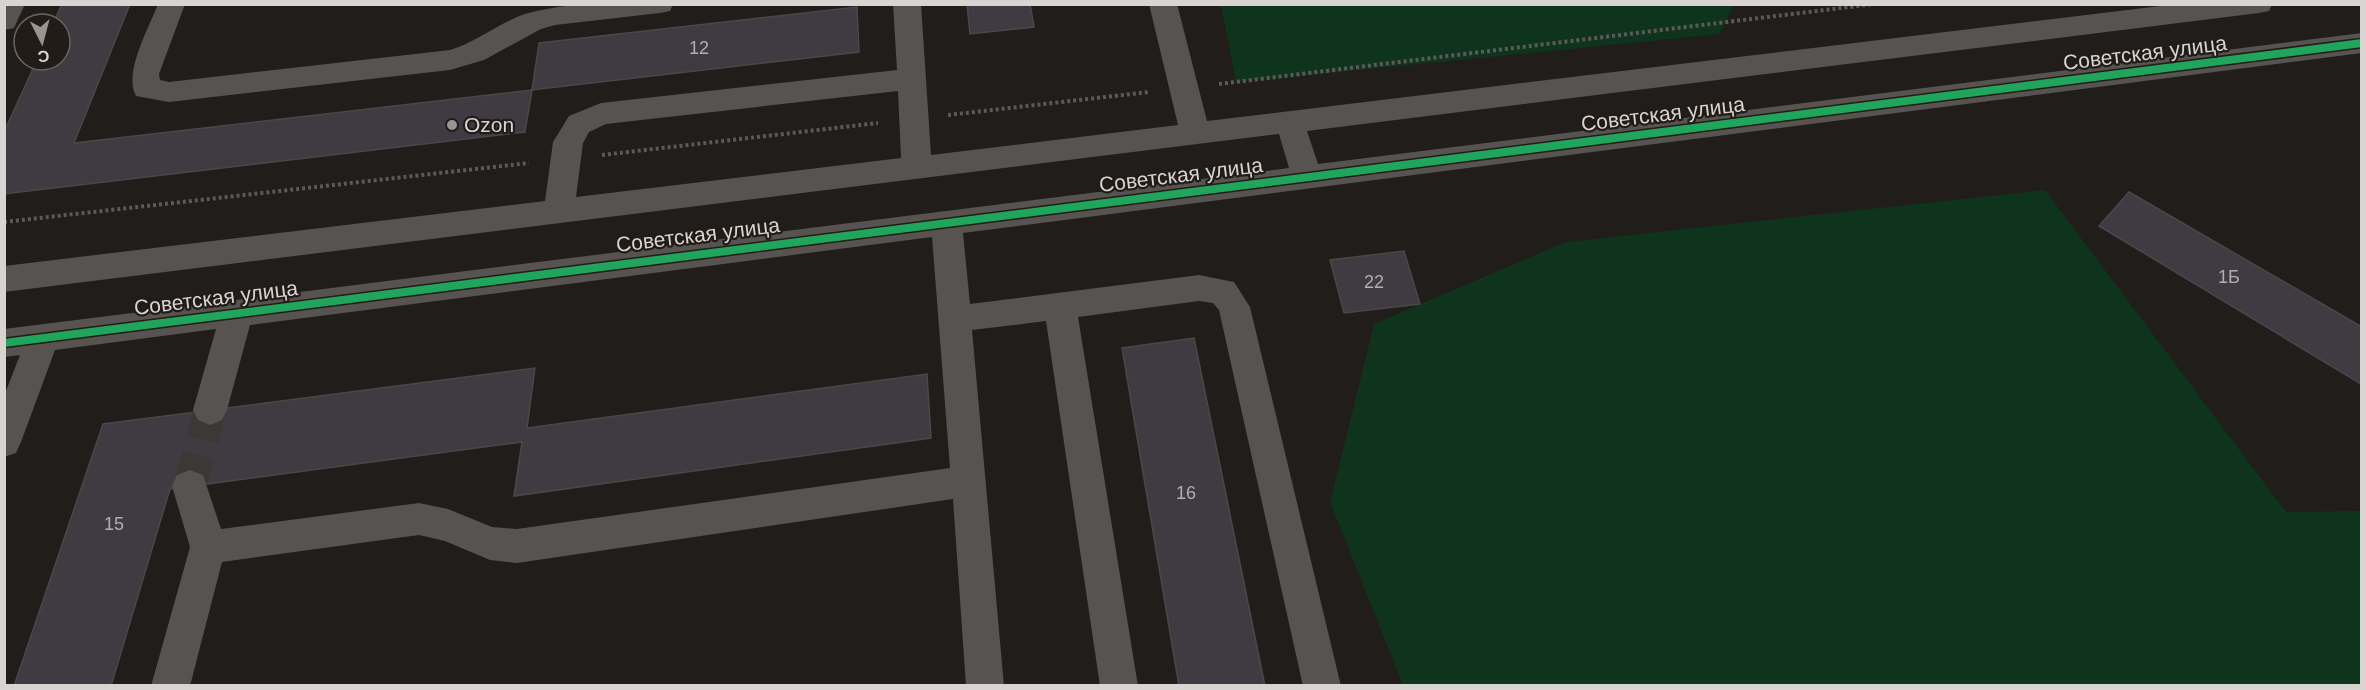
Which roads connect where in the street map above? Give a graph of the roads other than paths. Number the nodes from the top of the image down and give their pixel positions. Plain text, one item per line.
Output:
1 (12, 4) edge
2 (172, 4) edge
3 (660, 4) edge
4 (907, 4) edge
5 (1163, 4) edge
6 (2259, 4) edge
7 (4, 21) edge
8 (2361, 43) edge
9 (910, 79) junction
10 (1290, 123) junction
11 (1195, 134) junction
12 (917, 168) junction
13 (1307, 177) junction
14 (559, 212) junction
15 (946, 222) junction
16 (4, 279) edge
17 (1060, 306) junction
18 (237, 314) junction
19 (955, 319) junction
20 (43, 338) junction
21 (4, 343) edge
22 (210, 410) tunnel mouth
23 (4, 442) edge
24 (969, 481) junction
25 (190, 486) tunnel mouth
26 (208, 547) junction
27 (170, 686) edge
28 (985, 686) edge
29 (1119, 686) edge
30 (1322, 686) edge

1 - 7 street
2 - 3 street
4 - 9 street
5 - 11 street
6 - 10 street, Советская улица
8 - 13 street, Советская улица
9 - 12 street
9 - 14 street
10 - 11 street, Советская улица
10 - 13 street
11 - 12 street, Советская улица
12 - 14 street, Советская улица
13 - 15 street, Советская улица
14 - 16 street, Советская улица
15 - 18 street, Советская улица
15 - 19 street
17 - 19 street
17 - 29 street
17 - 30 street
18 - 20 street, Советская улица
18 - 22 street
19 - 24 street
20 - 21 street, Советская улица
20 - 23 street
24 - 26 street
24 - 28 street
25 - 26 street
26 - 27 street

